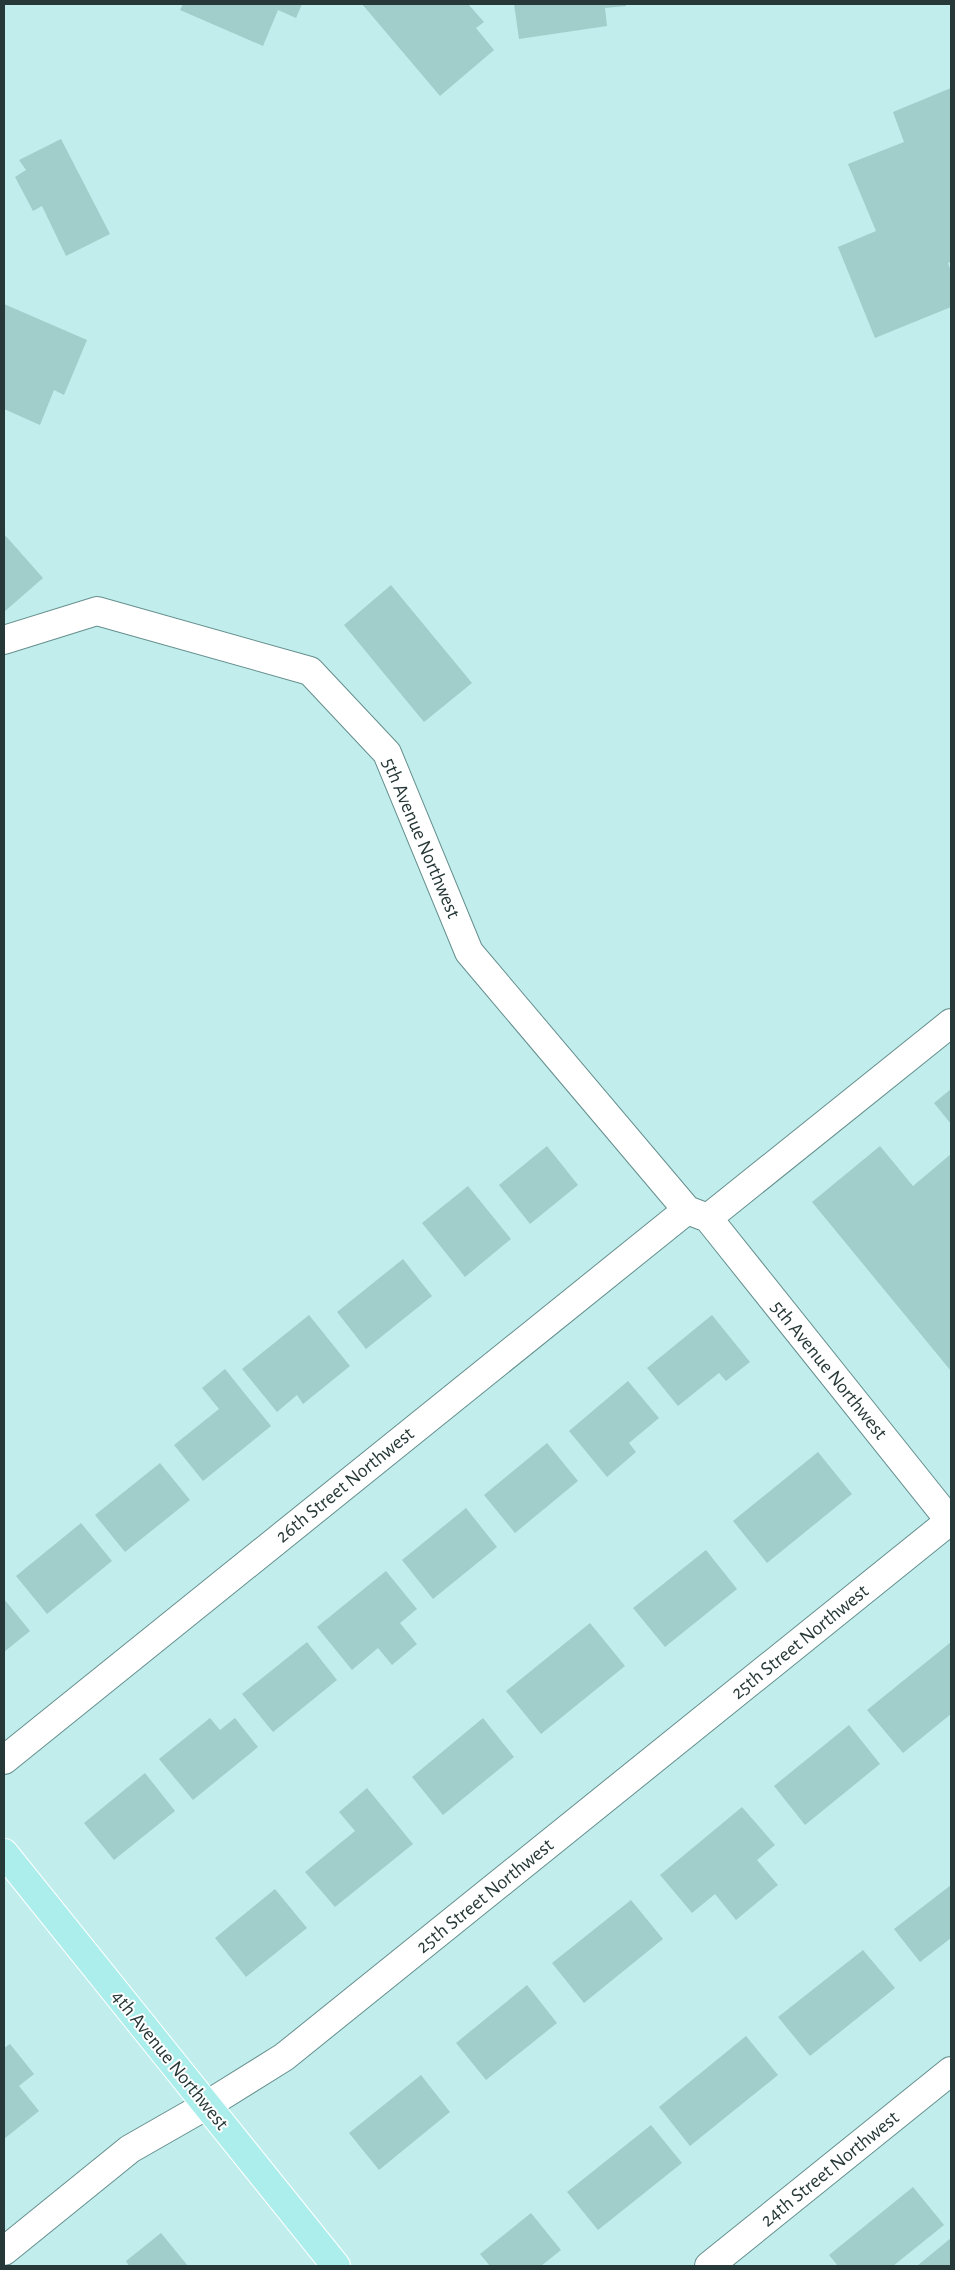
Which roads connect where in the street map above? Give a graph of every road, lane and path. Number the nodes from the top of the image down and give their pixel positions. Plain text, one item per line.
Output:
1 (4, 640) edge
2 (951, 1023) edge
3 (697, 1214) junction
4 (951, 1520) edge
5 (4, 1760) edge
6 (4, 1853) edge
7 (951, 2071) edge
8 (207, 2105) junction
9 (4, 2251) edge
10 (336, 2266) edge
11 (709, 2266) edge

1 - 3 street, 5th Avenue Northwest
2 - 3 street, 26th Street Northwest
3 - 4 street, 5th Avenue Northwest
3 - 5 street, 26th Street Northwest
4 - 8 street, 25th Street Northwest
6 - 8 main road, 4th Avenue Northwest
7 - 11 street, 24th Street Northwest
8 - 9 street, 25th Street Northwest
8 - 10 main road, 4th Avenue Northwest

